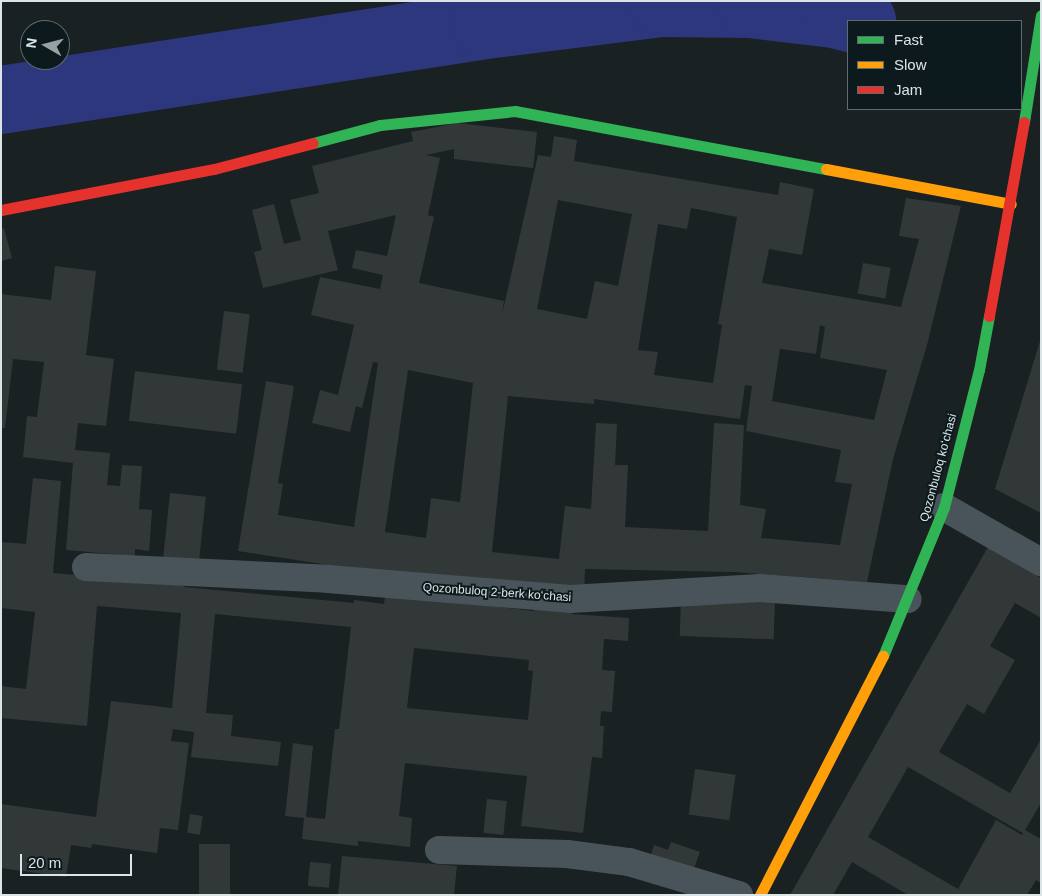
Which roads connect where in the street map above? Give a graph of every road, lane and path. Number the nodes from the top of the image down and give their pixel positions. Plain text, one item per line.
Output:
1 (1041, 15) edge
2 (1011, 204) junction
3 (1, 210) edge
4 (944, 507) junction
5 (1041, 562) edge
6 (86, 567) dead end
7 (908, 599) junction
8 (439, 850) dead end
9 (739, 895) edge
10 (760, 895) edge

1 - 2 street, Qozonbuloq koʻchasi
2 - 3 street
2 - 4 street, Qozonbuloq koʻchasi
4 - 5 street
4 - 7 street, Qozonbuloq koʻchasi
6 - 7 street, Qozonbuloq 2-berk koʻchasi
7 - 10 street, Qozonbuloq koʻchasi
8 - 9 street

